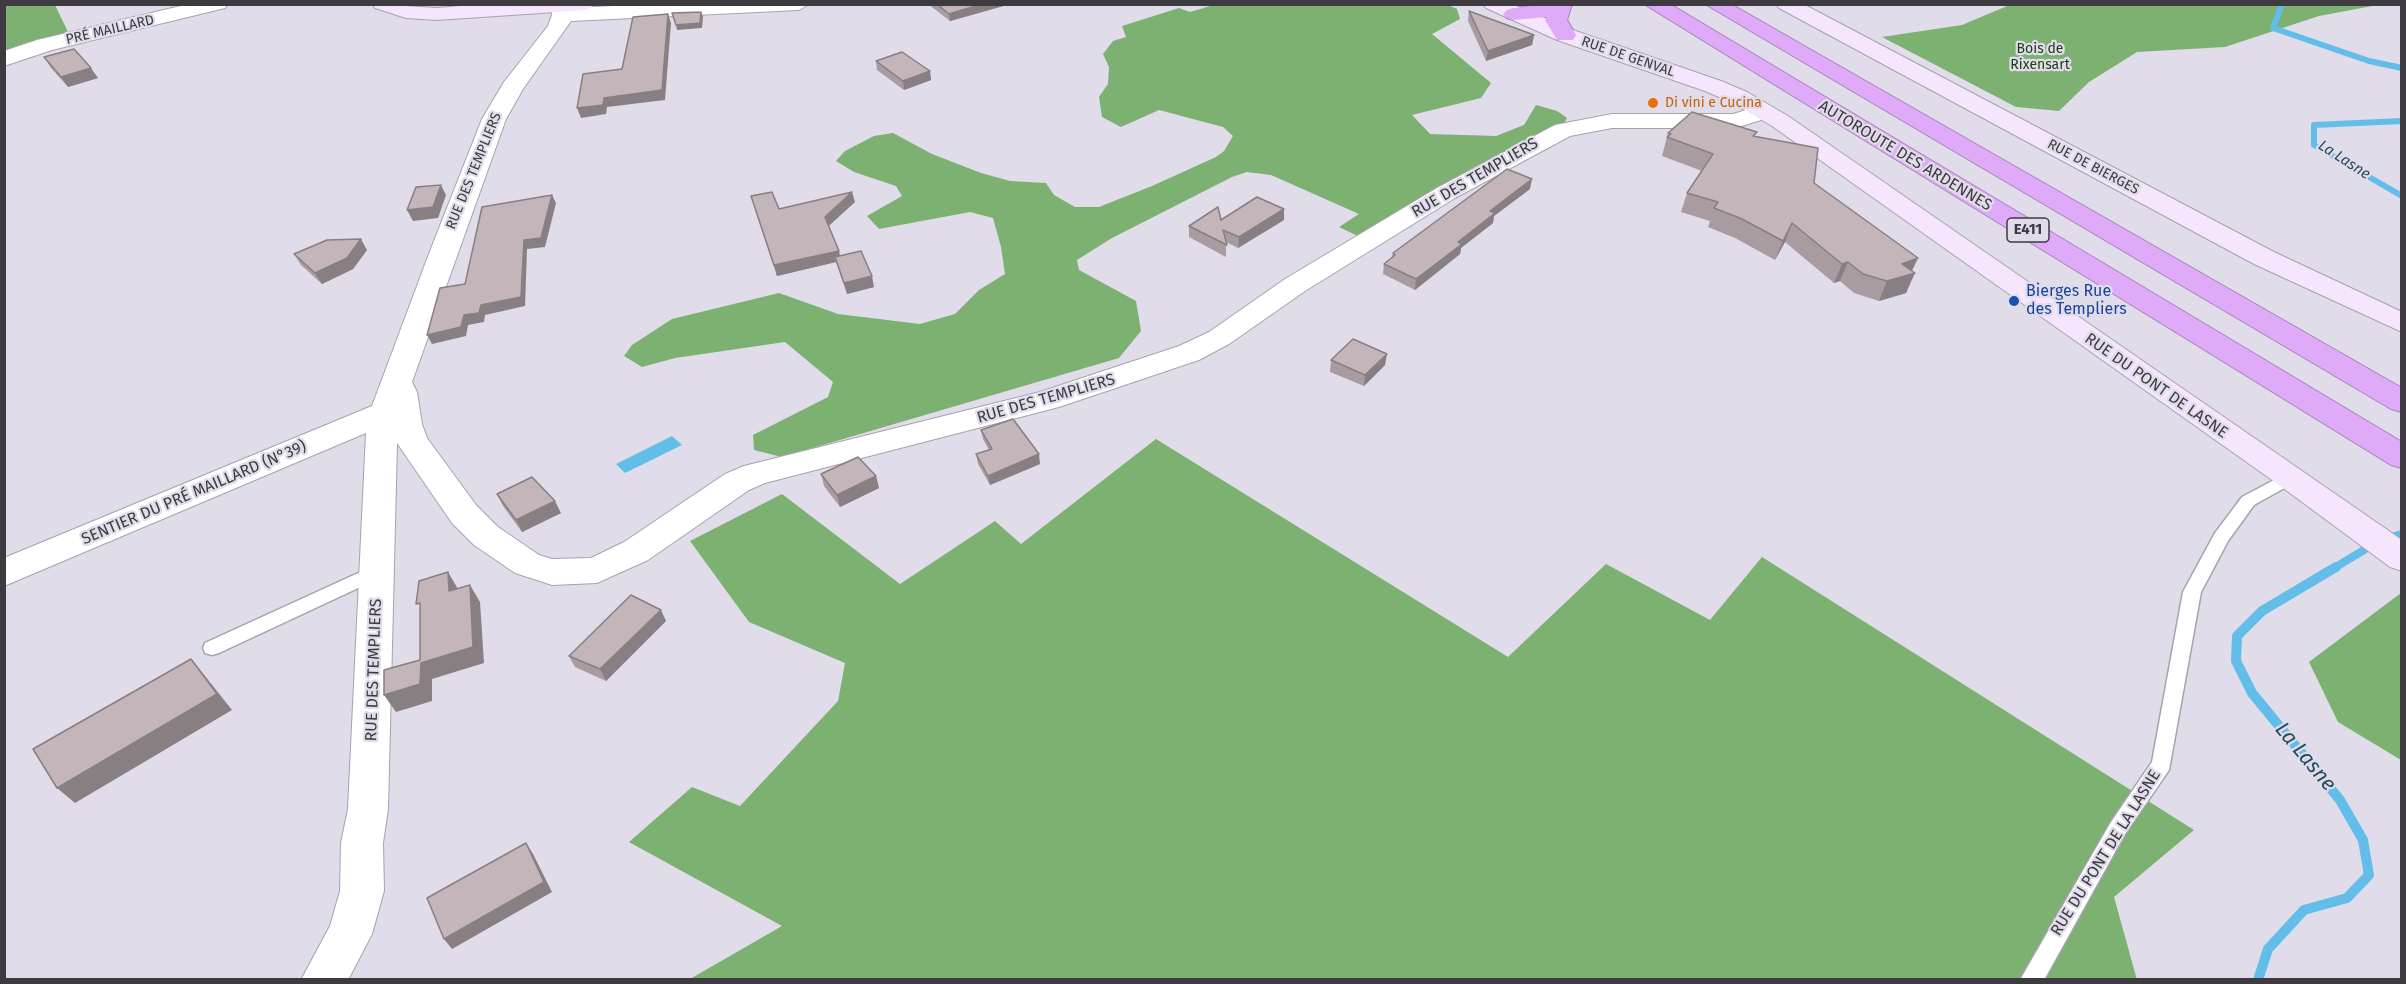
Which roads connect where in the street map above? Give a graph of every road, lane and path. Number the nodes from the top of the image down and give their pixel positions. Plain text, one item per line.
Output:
1 (218, 4) edge
2 (382, 4) edge
3 (799, 4) edge
4 (1493, 4) edge
5 (1654, 4) edge
6 (1715, 4) edge
7 (1786, 4) edge
8 (1560, 6) edge
9 (570, 9) edge
10 (1514, 14) junction
11 (1565, 35) junction
12 (4, 59) edge
13 (1763, 112) junction
14 (2402, 323) edge
15 (391, 398) junction
16 (2402, 402) edge
17 (2402, 457) edge
18 (2290, 477) junction
19 (2402, 558) edge
20 (378, 571) junction
21 (4, 573) edge
22 (212, 648) dead end
23 (331, 968) edge
24 (2031, 980) edge

1 - 12 street, PRÉ MAILLARD
2 - 9 street
3 - 9 street
4 - 10 street, RUE DE GENVAL
5 - 17 highway, AUTOROUTE DES ARDENNES / E411
6 - 16 highway, AUTOROUTE DES ARDENNES / E411
7 - 14 street, RUE DE BIERGES
8 - 10 highway
8 - 11 highway
9 - 15 street, RUE DES TEMPLIERS
10 - 11 street, RUE DE GENVAL
11 - 13 street, RUE DE GENVAL
13 - 15 street, RUE DES TEMPLIERS
13 - 18 street, RUE DU PONT DE LASNE
15 - 20 street, RUE DES TEMPLIERS
15 - 21 street, SENTIER DU PRÉ MAILLARD (N°39)
18 - 19 street, RUE DU PONT DE LASNE
18 - 24 lane, RUE DU PONT DE LA LASNE
20 - 22 lane
20 - 23 street, RUE DES TEMPLIERS

